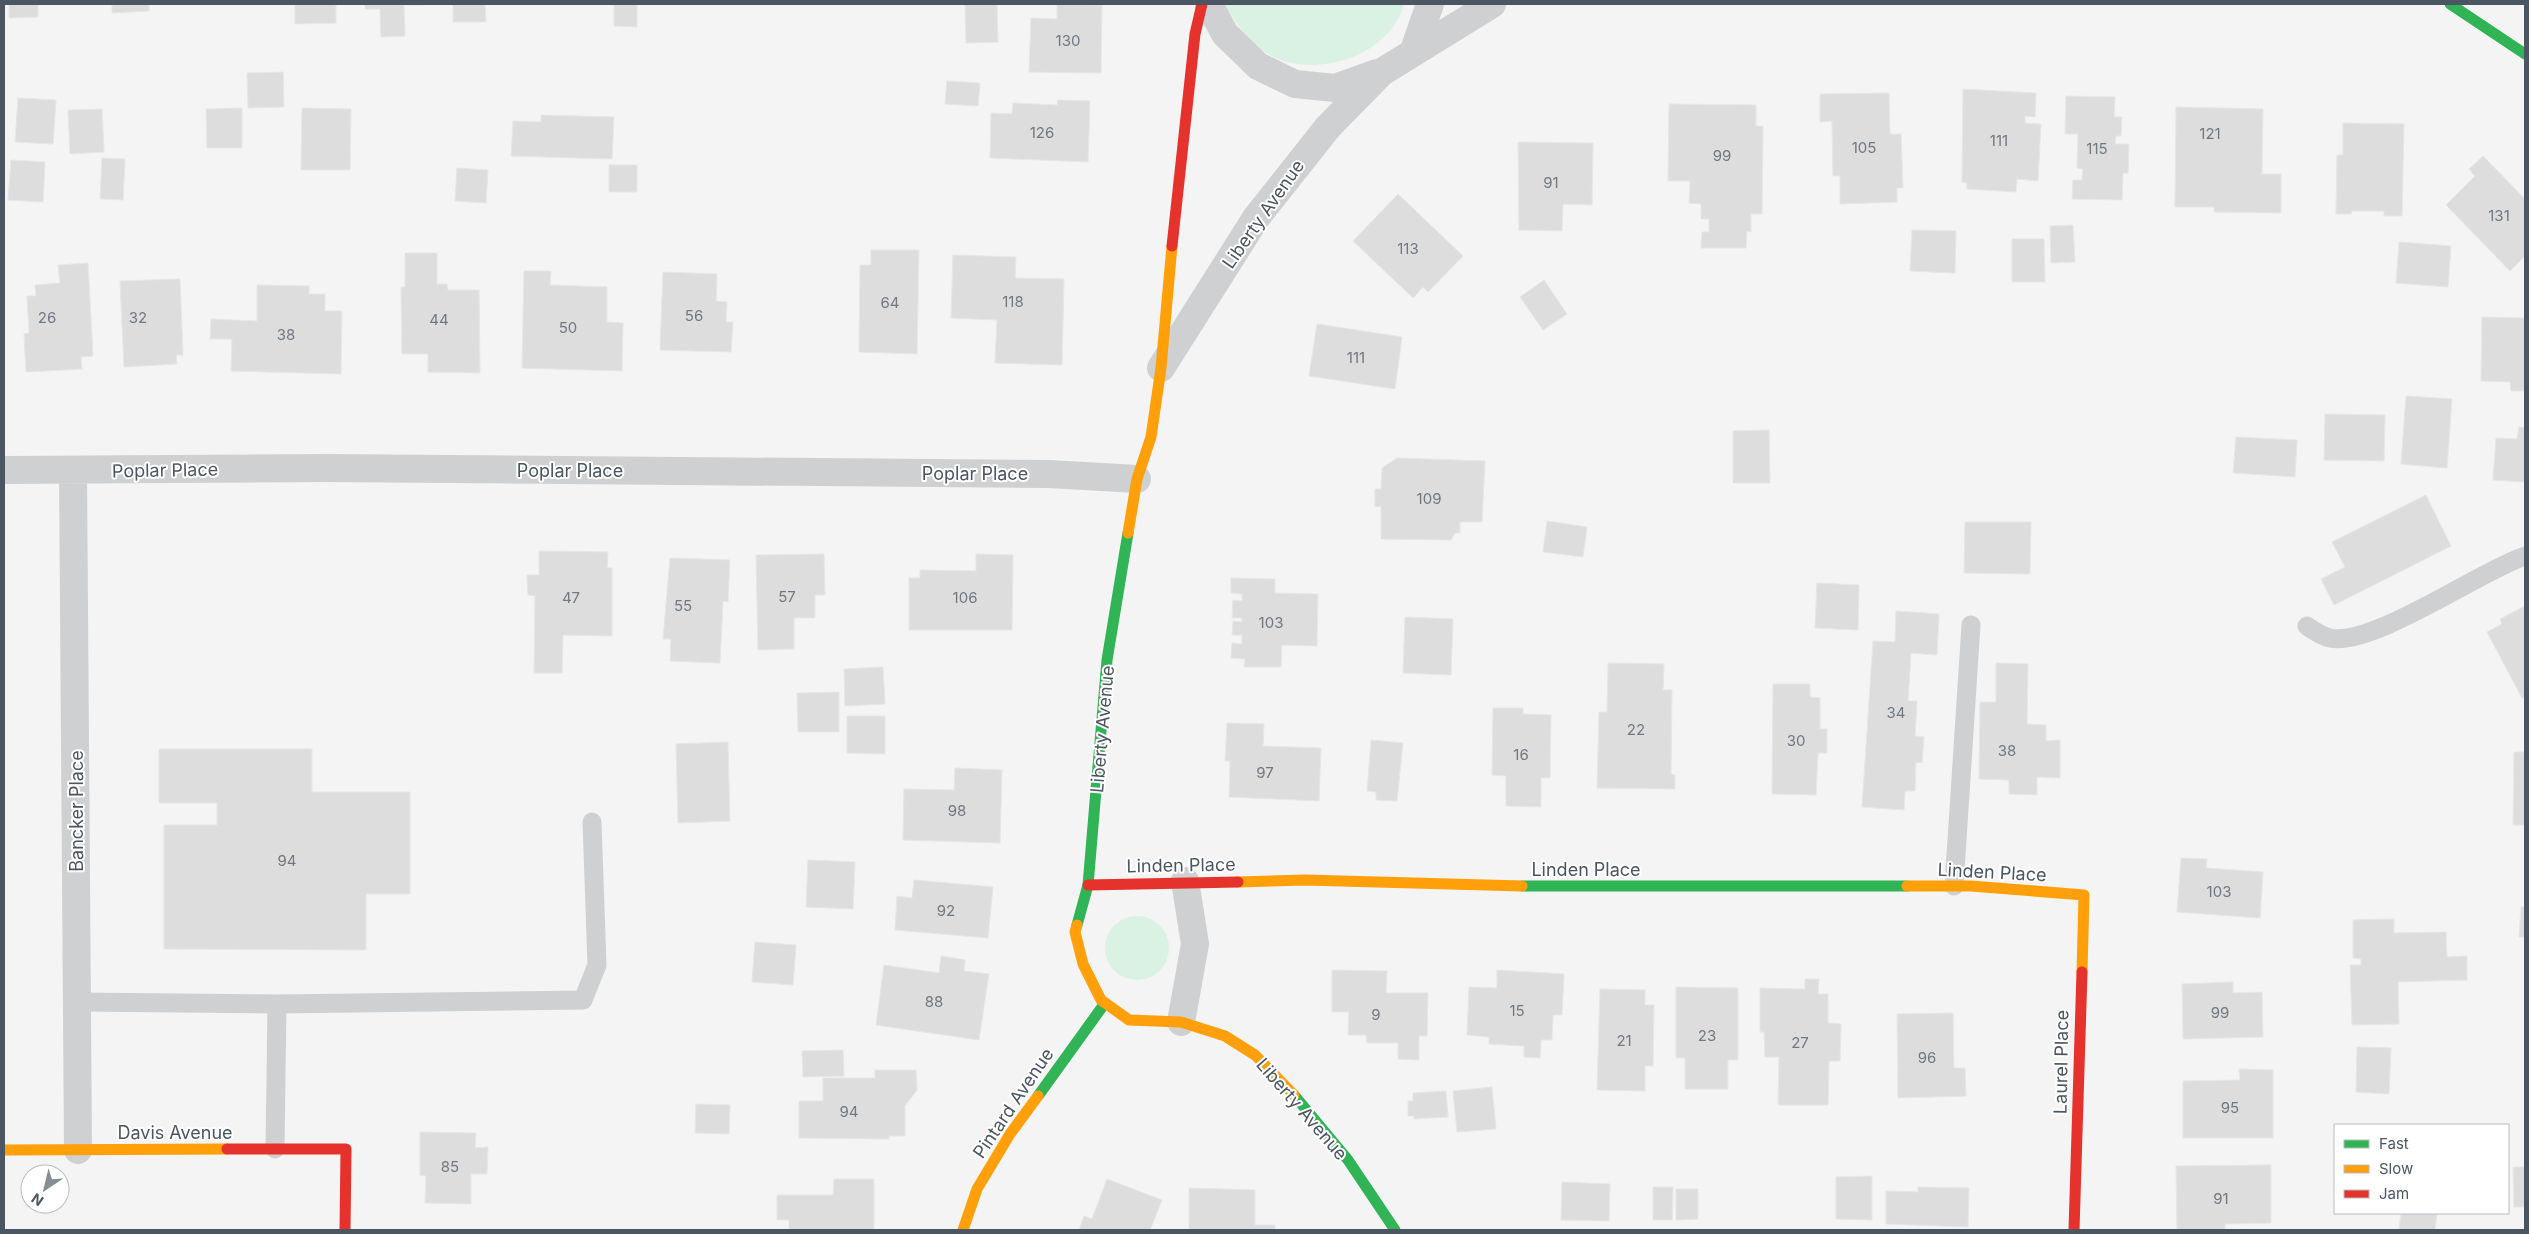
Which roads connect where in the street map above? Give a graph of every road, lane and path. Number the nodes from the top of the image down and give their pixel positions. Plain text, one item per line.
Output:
1 (1202, 4) edge
2 (1209, 4) edge
3 (1430, 4) edge
4 (1492, 4) edge
5 (2450, 4) edge
6 (1414, 50) junction
7 (2525, 54) edge
8 (1382, 72) junction
9 (1161, 368) junction
10 (4, 470) edge
11 (73, 471) junction
12 (1137, 479) junction
13 (2525, 556) edge
14 (1971, 626) dead end
15 (2307, 626) dead end
16 (592, 822) dead end
17 (1185, 881) junction
18 (1088, 885) junction
19 (1954, 886) junction
20 (2084, 895) joint
21 (77, 1002) junction
22 (1104, 1003) junction
23 (277, 1004) junction
24 (1182, 1022) junction
25 (275, 1149) junction
26 (4, 1150) edge
27 (78, 1150) junction
28 (345, 1230) edge
29 (964, 1230) edge
30 (1395, 1230) edge
31 (2074, 1230) edge

1 - 9 street, Liberty Avenue
2 - 8 street, Liberty Avenue
3 - 6 street
4 - 6 street, Liberty Avenue
5 - 7 street
6 - 8 street, Liberty Avenue
8 - 9 street, Liberty Avenue
9 - 12 street, Liberty Avenue
10 - 11 street, Poplar Place
11 - 12 street, Poplar Place
11 - 21 street, Bancker Place
12 - 18 street, Liberty Avenue
13 - 15 lane
14 - 19 lane
16 - 23 lane
17 - 18 street, Linden Place
17 - 19 street, Linden Place
17 - 24 street
18 - 22 street, Liberty Avenue
19 - 20 street, Linden Place
20 - 31 street, Laurel Place
21 - 23 lane
21 - 27 street, Bancker Place
22 - 24 street, Liberty Avenue
22 - 29 street, Pintard Avenue
23 - 25 lane
24 - 30 street, Liberty Avenue
25 - 27 street, Davis Avenue
25 - 28 street, Davis Avenue
26 - 27 street, Davis Avenue

